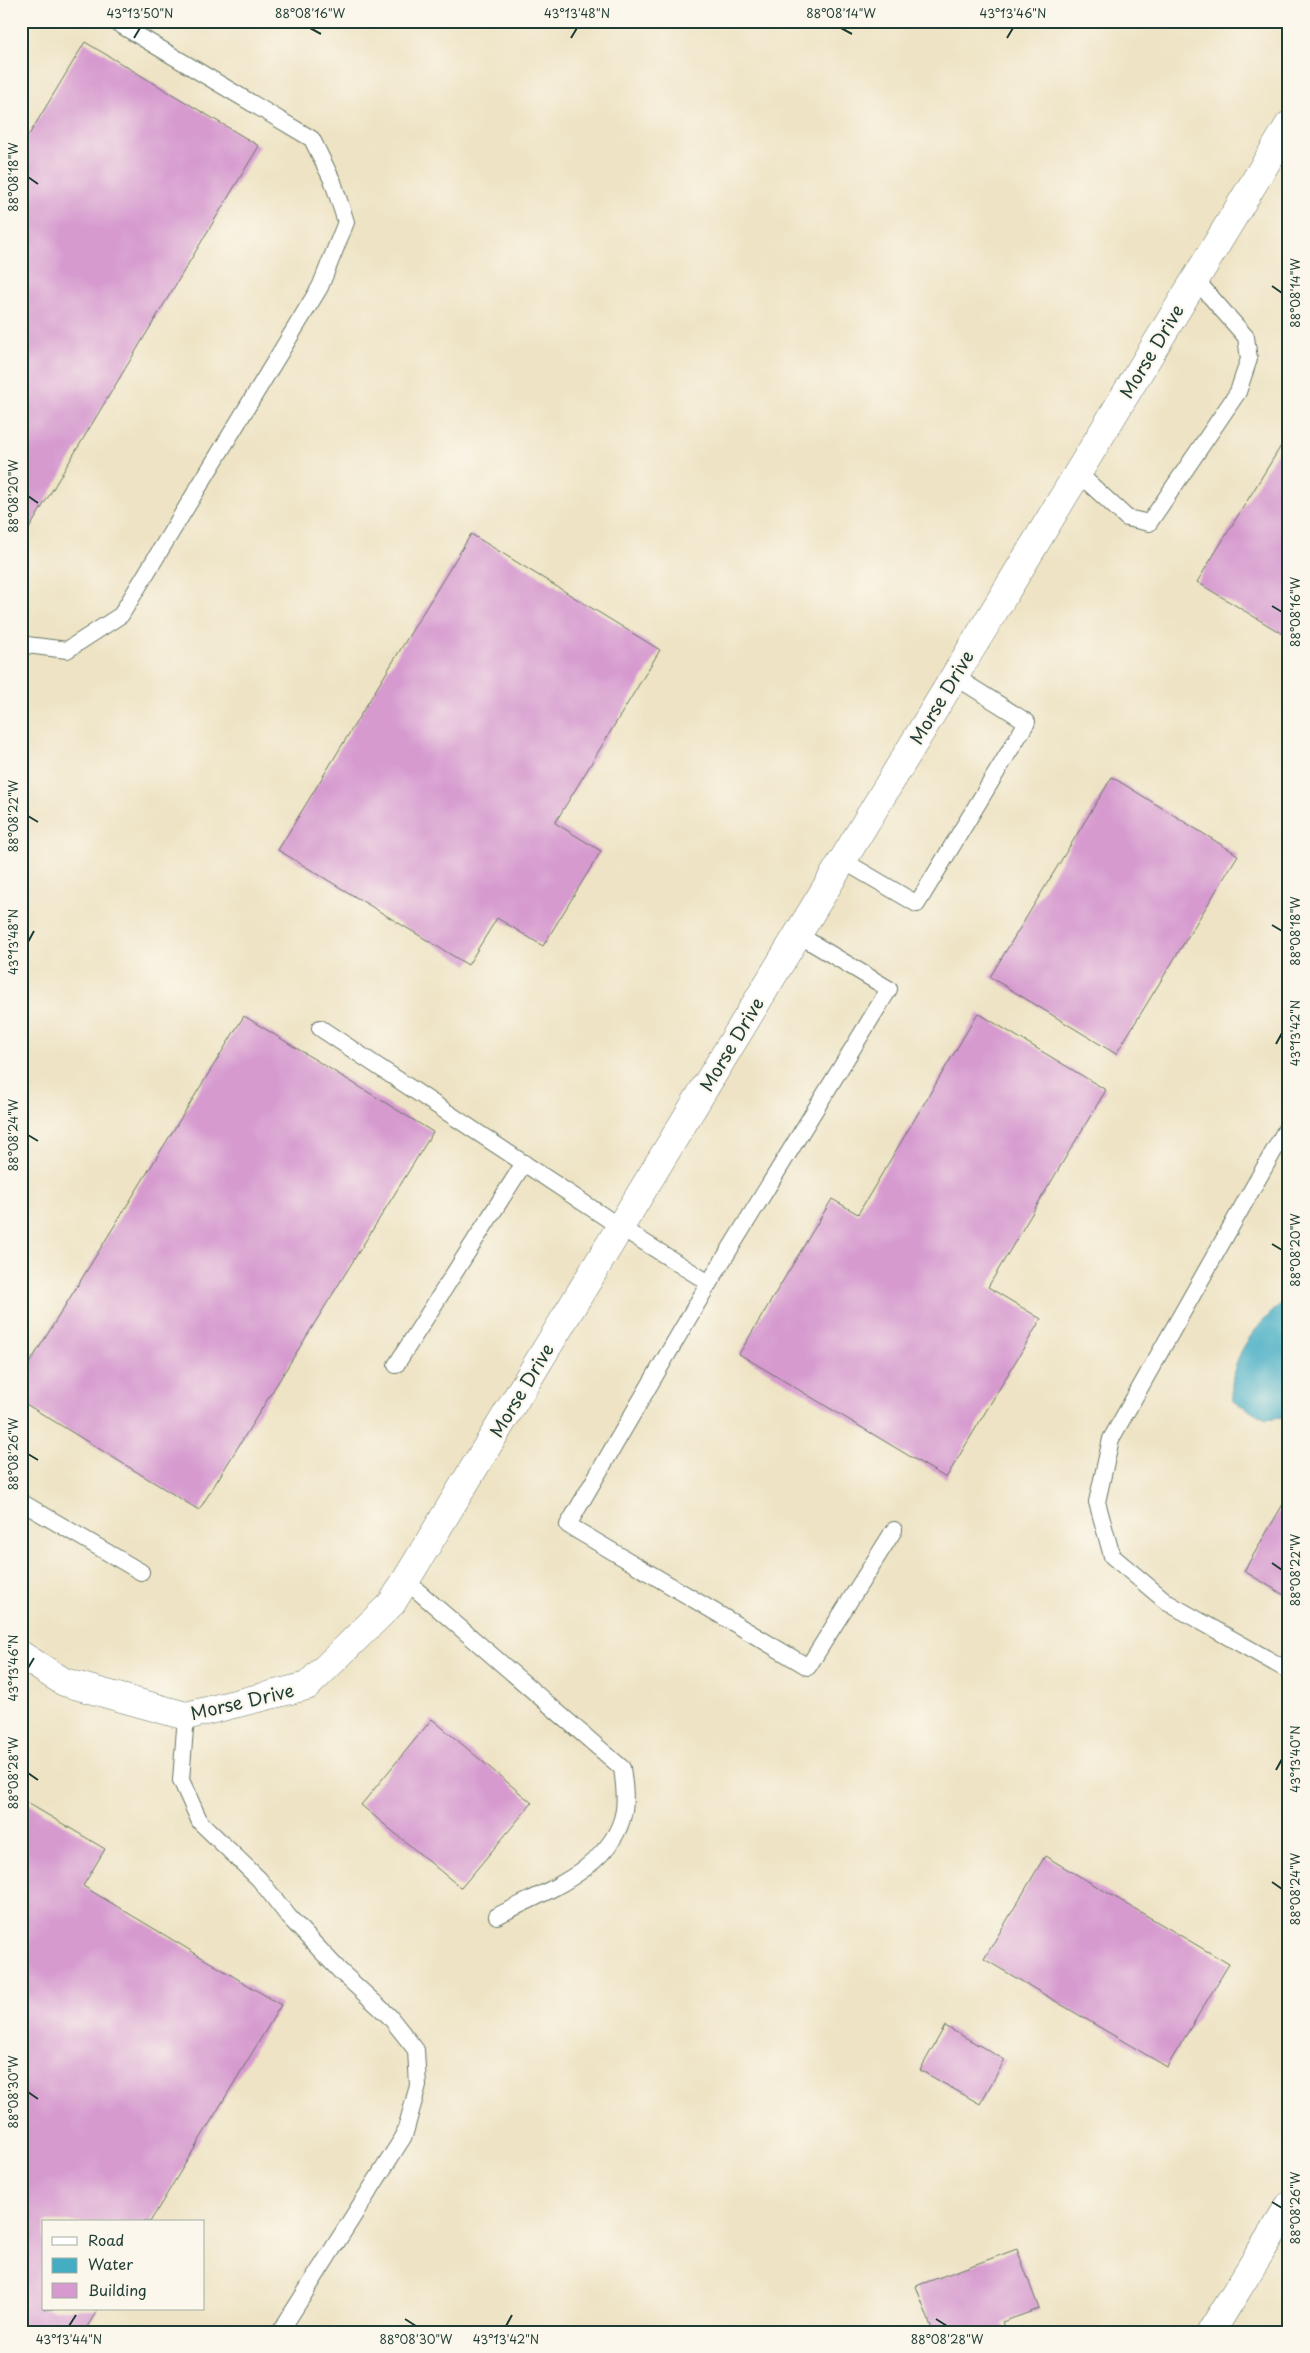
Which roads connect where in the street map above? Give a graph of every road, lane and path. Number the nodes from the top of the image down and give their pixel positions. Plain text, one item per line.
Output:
1 (114, 21) edge
2 (1289, 125) edge
3 (1195, 279) junction
4 (1078, 473) junction
5 (21, 642) edge
6 (954, 676) junction
7 (842, 860) junction
8 (798, 934) junction
9 (320, 1028) dead end
10 (1289, 1124) edge
11 (524, 1164) junction
12 (620, 1227) junction
13 (709, 1283) junction
14 (396, 1365) dead end
15 (21, 1502) edge
16 (894, 1530) dead end
17 (141, 1572) dead end
18 (406, 1580) junction
19 (21, 1655) edge
20 (1289, 1671) edge
21 (186, 1716) junction
22 (497, 1916) dead end
23 (1289, 2206) edge
24 (280, 2332) edge
25 (1211, 2332) edge

1 - 5 lane
2 - 3 street, Morse Drive
3 - 4 street, Morse Drive
3 - 4 lane
4 - 6 street, Morse Drive
6 - 7 street, Morse Drive
6 - 7 lane
7 - 8 street, Morse Drive
8 - 12 street, Morse Drive
8 - 13 lane
9 - 11 lane
10 - 20 lane
11 - 12 lane
11 - 14 lane
12 - 13 lane
12 - 18 street, Morse Drive
13 - 16 lane
15 - 17 lane
18 - 21 street, Morse Drive
18 - 22 lane
19 - 21 street, Morse Drive
21 - 24 lane
23 - 25 street

